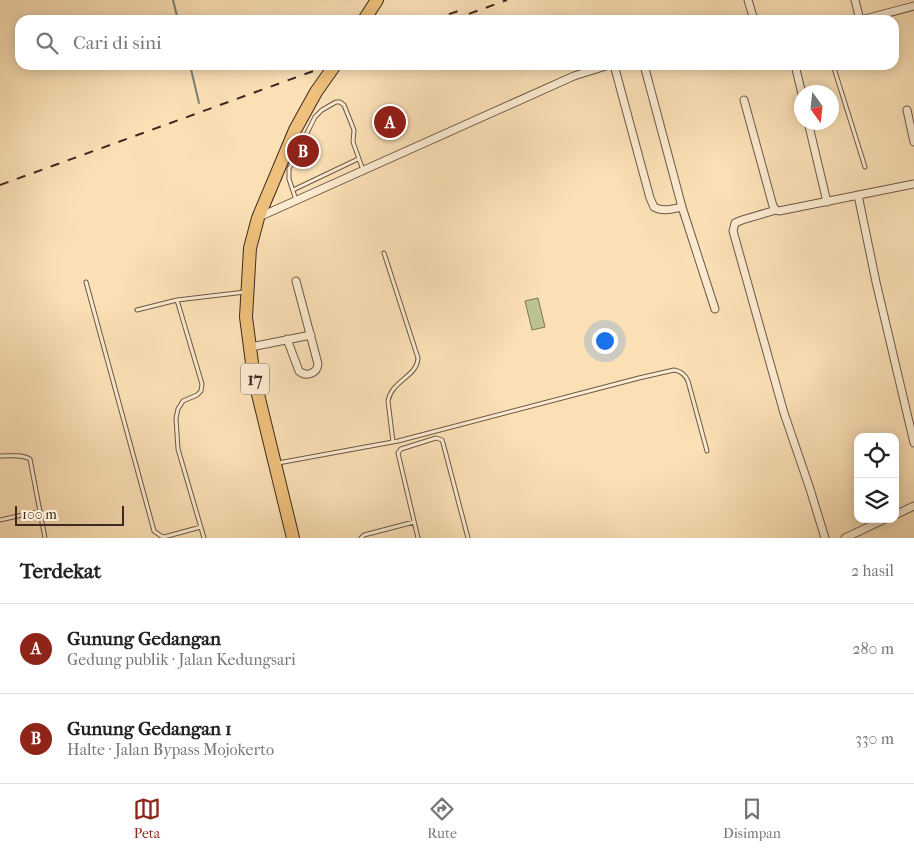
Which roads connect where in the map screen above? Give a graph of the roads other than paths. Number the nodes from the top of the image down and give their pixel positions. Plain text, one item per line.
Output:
1 (376, 0) edge
2 (748, 0) edge
3 (855, 0) edge
4 (914, 6) edge
5 (367, 15) edge
6 (752, 15) edge
7 (860, 15) edge
8 (880, 15) edge
9 (331, 70) edge
10 (593, 70) edge
11 (615, 70) edge
12 (645, 70) edge
13 (796, 70) edge
14 (835, 70) edge
15 (800, 85) edge
16 (744, 100) dead end
17 (907, 110) dead end
18 (810, 130) edge
19 (914, 142) edge
20 (358, 159) junction
21 (865, 166) dead end
22 (363, 171) junction
23 (914, 184) edge
24 (293, 190) junction
25 (858, 195) junction
26 (296, 200) junction
27 (827, 202) junction
28 (682, 207) junction
29 (776, 210) junction
30 (258, 218) junction
31 (384, 253) dead end
32 (86, 282) dead end
33 (296, 282) dead end
34 (248, 291) junction
35 (177, 300) junction
36 (715, 309) dead end
37 (137, 310) dead end
38 (311, 335) junction
39 (287, 339) junction
40 (251, 347) junction
41 (393, 442) junction
42 (914, 443) edge
43 (707, 451) dead end
44 (0, 456) edge
45 (275, 463) junction
46 (914, 506) edge
47 (40, 511) junction
48 (899, 513) edge
49 (0, 520) edge
50 (414, 522) junction
51 (877, 523) edge
52 (201, 527) junction
53 (45, 538) edge
54 (204, 538) edge
55 (293, 538) edge
56 (361, 538) edge
57 (418, 538) edge
58 (468, 538) edge
59 (825, 538) edge
60 (845, 538) edge

1 - 5 highway
2 - 6 street
3 - 7 street
4 - 8 street
9 - 30 highway, 17
10 - 22 street
11 - 28 street
12 - 28 street
13 - 15 street
14 - 21 lane
16 - 29 street
17 - 19 street
18 - 27 street
20 - 22 lane
20 - 24 lane
20 - 24 lane
22 - 26 street
23 - 25 street
24 - 26 lane
25 - 27 street
25 - 42 street
26 - 30 street
27 - 29 street
28 - 36 street
29 - 59 street
30 - 34 highway, 17
31 - 41 lane
32 - 52 lane
33 - 38 street
34 - 35 lane
34 - 40 highway, 17
35 - 37 lane
35 - 52 lane
38 - 39 street
38 - 39 street
39 - 40 street
40 - 45 highway, 17
41 - 43 lane
41 - 45 lane
44 - 47 lane
45 - 55 highway, 17
46 - 48 street
47 - 49 lane
47 - 53 lane
50 - 56 lane
50 - 57 lane
50 - 58 lane
51 - 60 street
52 - 54 lane

